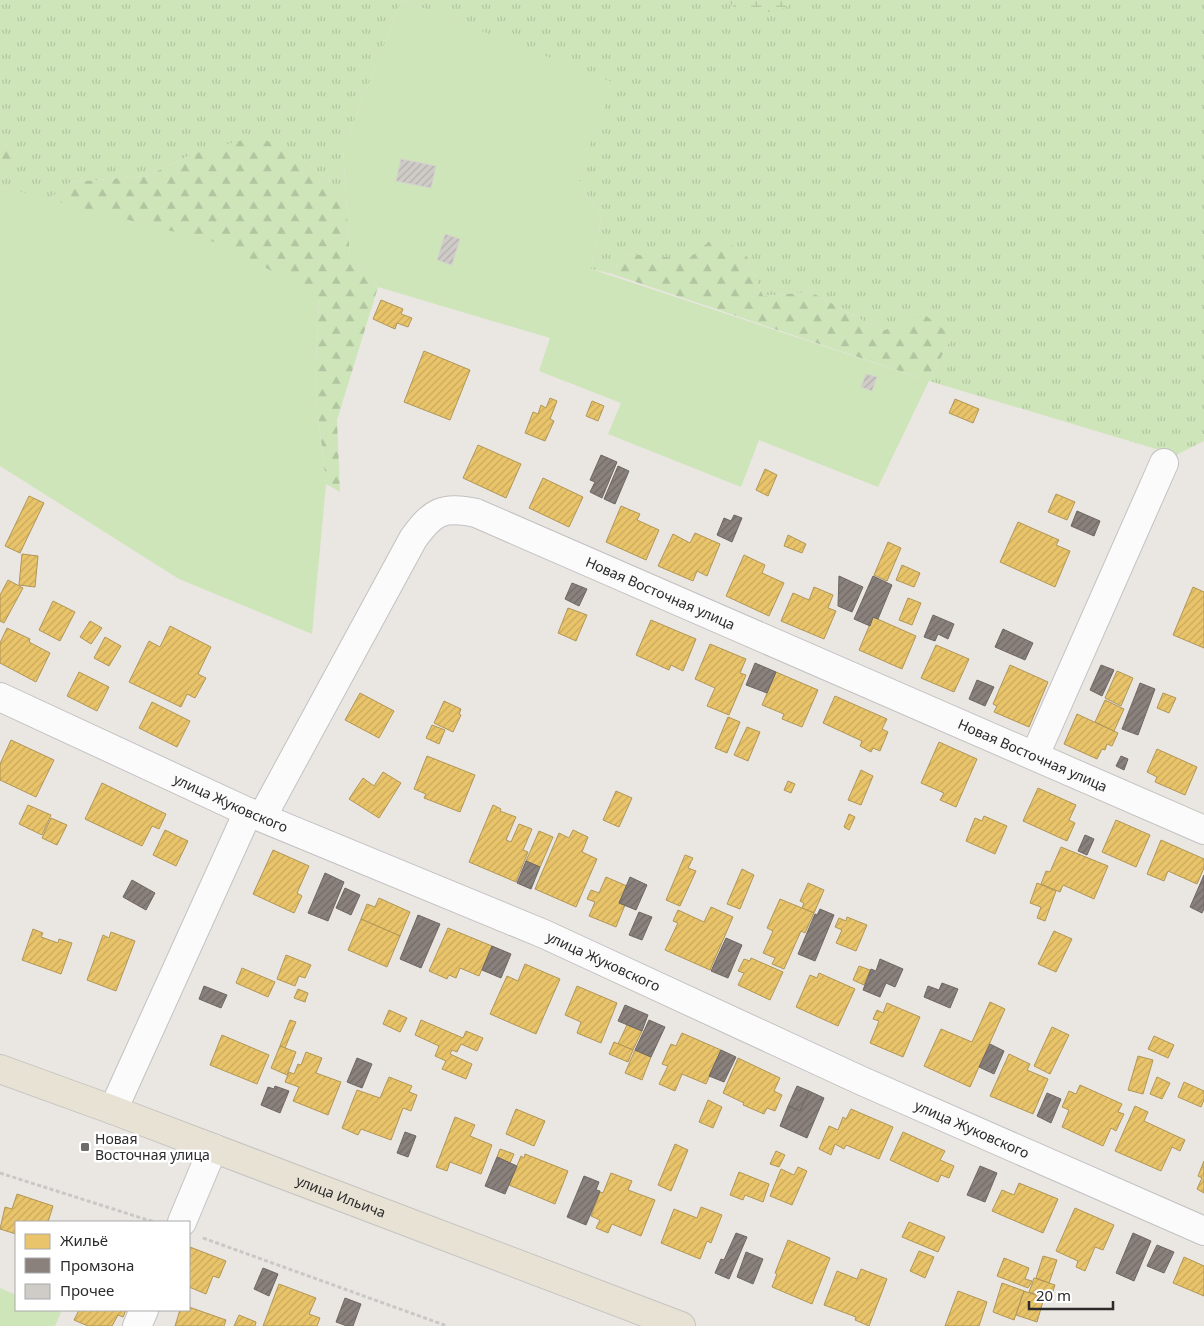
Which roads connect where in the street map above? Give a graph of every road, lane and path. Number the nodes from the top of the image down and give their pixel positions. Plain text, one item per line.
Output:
1 (1164, 464) dead end
2 (0, 698) edge
3 (1034, 755) junction
4 (255, 814) junction
5 (1204, 830) edge
6 (0, 1069) edge
7 (113, 1110) junction
8 (214, 1148) junction
9 (0, 1172) edge
10 (153, 1221) edge
11 (190, 1229) edge
12 (1204, 1231) edge
13 (144, 1311) edge
14 (137, 1326) edge
15 (447, 1326) edge
16 (681, 1326) edge

1 - 3 street
2 - 4 street, улица Жуковского
3 - 4 street, Новая Восточная улица
3 - 5 street, Новая Восточная улица
4 - 7 street, Новая Восточная улица
4 - 12 street, улица Жуковского
6 - 7 main road, улица Ильича
7 - 8 main road, улица Ильича
8 - 11 street
8 - 16 main road, улица Ильича
9 - 10 path
11 - 15 path
13 - 14 street

